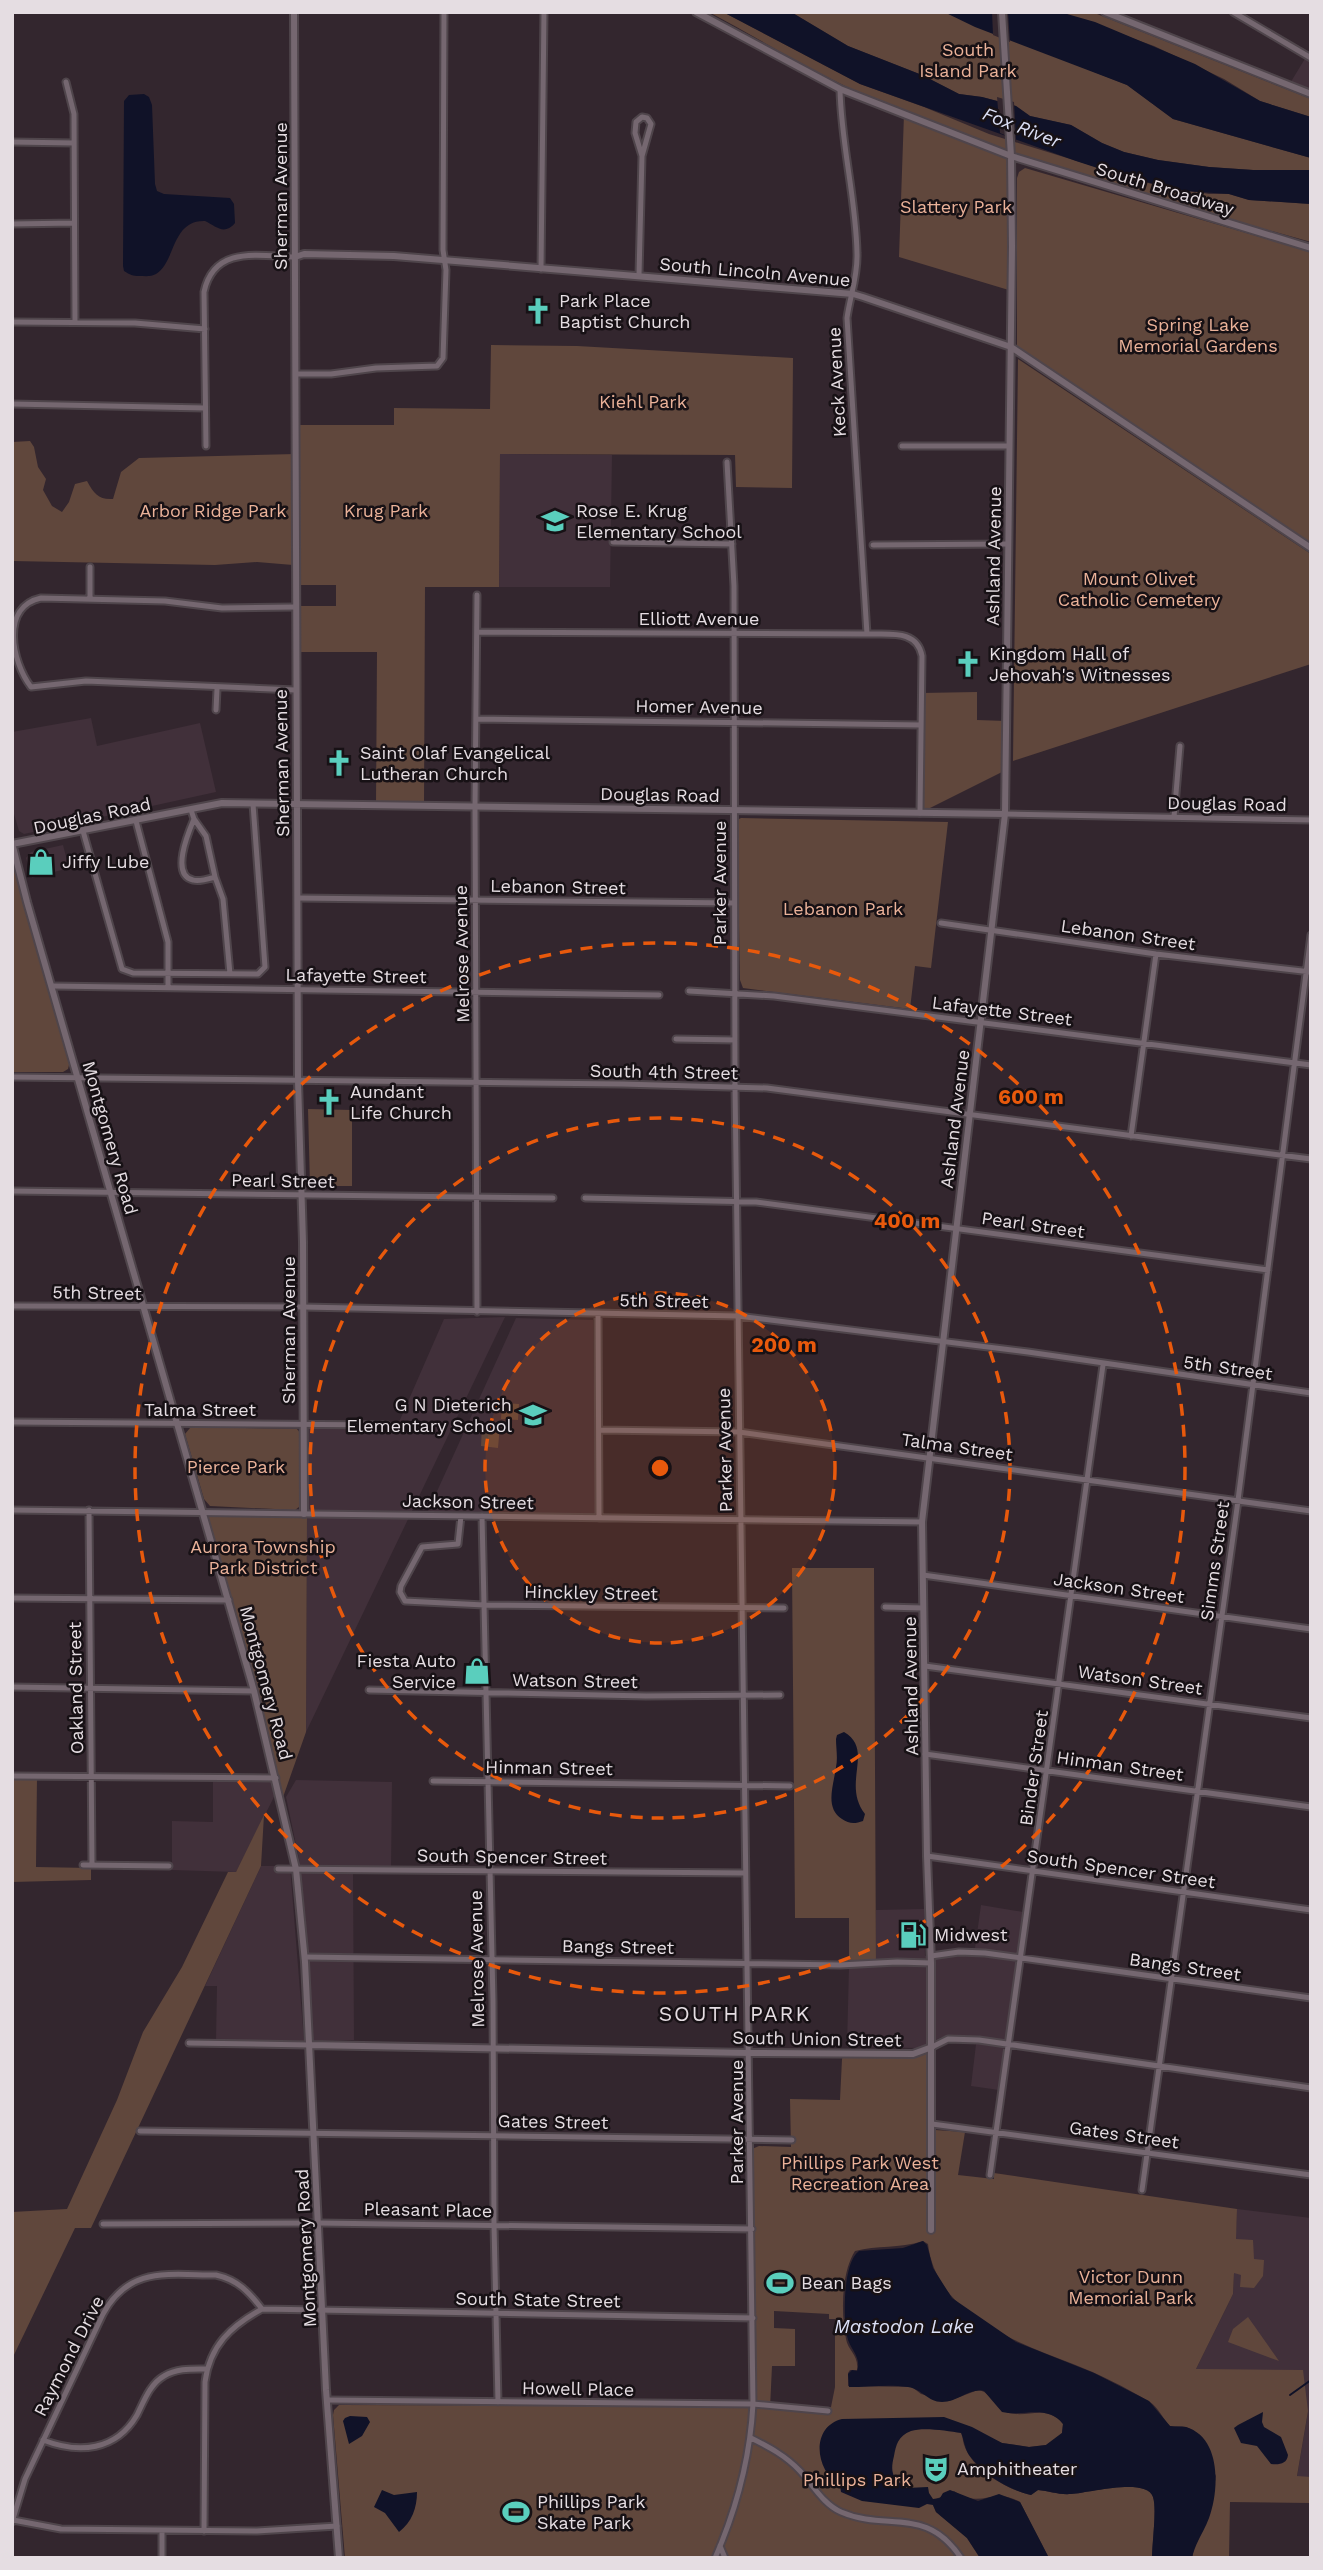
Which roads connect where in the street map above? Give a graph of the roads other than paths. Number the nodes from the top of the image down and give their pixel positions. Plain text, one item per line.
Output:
1 (293, 12) edge
2 (444, 12) edge
3 (544, 12) edge
4 (696, 12) edge
5 (1002, 12) edge
6 (1105, 12) edge
7 (1233, 12) edge
8 (1311, 58) edge
9 (66, 82) dead end
10 (840, 89) junction
11 (1311, 94) edge
12 (12, 142) edge
13 (74, 143) junction
14 (642, 156) junction
15 (1011, 156) junction
16 (74, 223) junction
17 (12, 224) edge
18 (1311, 248) edge
19 (295, 257) junction
20 (445, 260) junction
21 (541, 269) junction
22 (639, 275) junction
23 (853, 294) junction
24 (12, 322) edge
25 (75, 322) junction
26 (205, 329) junction
27 (1011, 348) junction
28 (296, 374) junction
29 (12, 404) edge
30 (205, 408) junction
31 (205, 446) dead end
32 (902, 446) dead end
33 (1009, 446) junction
34 (727, 462) dead end
35 (613, 542) dead end
36 (732, 544) junction
37 (1008, 544) junction
38 (873, 545) dead end
39 (1311, 548) edge
40 (90, 567) dead end
41 (477, 595) dead end
42 (90, 599) junction
43 (12, 604) edge
44 (295, 607) junction
45 (20, 610) junction
46 (477, 632) junction
47 (734, 633) junction
48 (867, 634) junction
49 (217, 689) junction
50 (295, 690) junction
51 (216, 710) dead end
52 (477, 719) junction
53 (734, 722) junction
54 (921, 725) junction
55 (1180, 746) dead end
56 (253, 804) junction
57 (297, 805) junction
58 (475, 807) junction
59 (191, 810) junction
60 (734, 811) junction
61 (920, 813) junction
62 (1005, 814) junction
63 (1174, 817) junction
64 (194, 819) junction
65 (1311, 820) edge
66 (136, 821) junction
67 (83, 831) junction
68 (12, 844) edge
69 (215, 877) junction
70 (298, 898) junction
71 (475, 900) junction
72 (734, 903) junction
73 (941, 923) dead end
74 (993, 930) junction
75 (1311, 935) edge
76 (1156, 954) junction
77 (1309, 972) edge
78 (168, 973) junction
79 (230, 974) junction
80 (52, 986) junction
81 (168, 987) junction
82 (298, 989) junction
83 (477, 991) junction
84 (689, 992) dead end
85 (735, 992) junction
86 (659, 995) dead end
87 (980, 1023) junction
88 (677, 1039) dead end
89 (735, 1040) junction
90 (1144, 1043) junction
91 (1295, 1063) junction
92 (1311, 1065) edge
93 (12, 1077) edge
94 (78, 1078) junction
95 (298, 1081) junction
96 (477, 1084) junction
97 (735, 1088) junction
98 (969, 1114) junction
99 (1132, 1136) junction
100 (1283, 1155) junction
101 (1311, 1159) edge
102 (12, 1191) edge
103 (111, 1193) junction
104 (301, 1195) junction
105 (478, 1198) junction
106 (553, 1198) dead end
107 (585, 1198) dead end
108 (737, 1201) junction
109 (956, 1229) junction
110 (1268, 1270) junction
111 (12, 1306) edge
112 (303, 1307) junction
113 (144, 1308) junction
114 (477, 1312) junction
115 (598, 1314) junction
116 (738, 1316) junction
117 (944, 1341) junction
118 (1103, 1365) junction
119 (1253, 1386) junction
120 (1311, 1393) edge
121 (12, 1422) edge
122 (177, 1424) junction
123 (304, 1424) junction
124 (387, 1426) dead end
125 (599, 1430) junction
126 (739, 1432) junction
127 (930, 1458) junction
128 (1088, 1479) junction
129 (1237, 1501) junction
130 (12, 1510) edge
131 (89, 1510) junction
132 (204, 1511) junction
133 (1311, 1511) edge
134 (304, 1514) junction
135 (461, 1516) junction
136 (482, 1516) junction
137 (599, 1518) junction
138 (740, 1520) junction
139 (922, 1522) junction
140 (923, 1575) junction
141 (1072, 1596) junction
142 (12, 1598) edge
143 (89, 1599) junction
144 (229, 1600) junction
145 (484, 1605) junction
146 (885, 1607) dead end
147 (741, 1608) junction
148 (784, 1608) dead end
149 (923, 1608) junction
150 (1222, 1617) junction
151 (1311, 1629) edge
152 (925, 1666) junction
153 (1059, 1684) junction
154 (12, 1687) edge
155 (91, 1688) junction
156 (369, 1690) dead end
157 (254, 1691) junction
158 (486, 1693) junction
159 (742, 1695) junction
160 (780, 1695) dead end
161 (1209, 1704) junction
162 (1311, 1718) edge
163 (926, 1754) junction
164 (1047, 1770) junction
165 (12, 1776) edge
166 (91, 1776) junction
167 (276, 1778) junction
168 (488, 1780) junction
169 (433, 1781) dead end
170 (743, 1785) junction
171 (790, 1786) dead end
172 (1197, 1791) junction
173 (1311, 1807) edge
174 (927, 1856) junction
175 (83, 1865) dead end
176 (92, 1865) junction
177 (169, 1867) dead end
178 (296, 1868) junction
179 (278, 1869) dead end
180 (490, 1870) junction
181 (1033, 1870) junction
182 (745, 1874) junction
183 (1184, 1892) junction
184 (1311, 1910) edge
185 (305, 1957) junction
186 (1021, 1958) junction
187 (492, 1959) junction
188 (931, 1960) junction
189 (748, 1964) junction
190 (1170, 1979) junction
191 (1311, 1998) edge
192 (189, 2043) dead end
193 (309, 2045) junction
194 (1009, 2045) junction
195 (932, 2047) junction
196 (492, 2048) junction
197 (750, 2053) junction
198 (1159, 2066) junction
199 (1311, 2088) edge
200 (932, 2124) junction
201 (140, 2131) dead end
202 (997, 2132) junction
203 (314, 2133) junction
204 (494, 2135) junction
205 (750, 2140) junction
206 (792, 2140) dead end
207 (922, 2140) dead end
208 (932, 2140) junction
209 (1147, 2152) junction
210 (990, 2175) dead end
211 (1311, 2175) edge
212 (1142, 2190) dead end
213 (319, 2223) junction
214 (103, 2224) dead end
215 (494, 2225) junction
216 (752, 2229) junction
217 (931, 2230) dead end
218 (262, 2309) junction
219 (322, 2310) junction
220 (496, 2312) junction
221 (753, 2318) junction
222 (206, 2369) junction
223 (327, 2400) junction
224 (498, 2402) junction
225 (753, 2404) junction
226 (828, 2411) dead end
227 (751, 2438) junction
228 (43, 2440) junction
229 (12, 2521) edge
230 (337, 2526) junction
231 (162, 2531) junction
232 (204, 2531) junction
233 (720, 2546) junction
234 (162, 2558) edge
235 (339, 2558) edge
236 (715, 2558) edge
237 (725, 2558) edge
238 (961, 2558) edge

1 - 19 street, Sherman Avenue
2 - 20 street
3 - 21 street
4 - 10 street, South Broadway
5 - 15 street, Ashland Avenue
6 - 11 street
7 - 8 street
9 - 13 street
10 - 15 street, South Broadway
10 - 23 street, Keck Avenue
12 - 13 street
13 - 16 street
14 - 14 street
14 - 22 street
15 - 18 street, South Broadway
15 - 27 street, Ashland Avenue
16 - 17 street
16 - 25 street
19 - 20 street, South Lincoln Avenue
19 - 26 street
19 - 28 street, Sherman Avenue
20 - 21 street, South Lincoln Avenue
20 - 28 street
21 - 22 street, South Lincoln Avenue
22 - 23 street, South Lincoln Avenue
23 - 27 street, South Lincoln Avenue
23 - 48 street, Keck Avenue
24 - 25 street
25 - 26 street
26 - 30 street
27 - 33 street, Ashland Avenue
27 - 39 street, South Lincoln Avenue
28 - 44 street, Sherman Avenue
29 - 30 street
30 - 31 street
32 - 33 street
33 - 37 street, Ashland Avenue
34 - 36 street, Parker Avenue
35 - 36 street
36 - 47 street, Parker Avenue
37 - 38 street
37 - 62 street, Ashland Avenue
40 - 42 street
41 - 46 street, Melrose Avenue
42 - 44 street
42 - 45 street
43 - 45 street
44 - 50 street, Sherman Avenue
45 - 49 street
46 - 47 street, Elliott Avenue
46 - 52 street, Melrose Avenue
47 - 48 street, Elliott Avenue
47 - 53 street, Parker Avenue
48 - 54 street, Elliott Avenue
49 - 50 street
49 - 51 street
50 - 57 street, Sherman Avenue
52 - 53 street, Homer Avenue
52 - 58 street, Melrose Avenue
53 - 54 street, Homer Avenue
53 - 60 street, Parker Avenue
54 - 61 street
55 - 63 street
56 - 57 street, Douglas Road
56 - 59 street, Douglas Road
56 - 79 street
57 - 58 street, Douglas Road
57 - 70 street, Sherman Avenue
58 - 60 street, Douglas Road
58 - 71 street, Melrose Avenue
59 - 64 street
59 - 66 street, Douglas Road
60 - 61 street, Douglas Road
60 - 72 street, Parker Avenue
61 - 62 street, Douglas Road
62 - 63 street, Douglas Road
62 - 74 street, Ashland Avenue
63 - 65 street, Douglas Road
64 - 69 street
64 - 69 street
66 - 67 street, Douglas Road
66 - 78 street
67 - 68 street, Douglas Road
67 - 78 street
68 - 80 street, Montgomery Road
69 - 79 street
70 - 71 street, Lebanon Street
70 - 82 street, Sherman Avenue
71 - 72 street, Lebanon Street
71 - 83 street, Melrose Avenue
72 - 85 street, Parker Avenue
73 - 74 street, Lebanon Street
74 - 76 street, Lebanon Street
74 - 87 street, Ashland Avenue
75 - 77 street, Simms Street
76 - 77 street, Lebanon Street
76 - 90 street
77 - 91 street, Simms Street
78 - 79 street
78 - 81 street
80 - 81 street, Lafayette Street
80 - 94 street, Montgomery Road
81 - 82 street, Lafayette Street
82 - 83 street, Lafayette Street
82 - 95 street, Sherman Avenue
83 - 86 street, Lafayette Street
83 - 96 street, Melrose Avenue
84 - 85 street, Lafayette Street
85 - 87 street, Lafayette Street
85 - 89 street, Parker Avenue
87 - 90 street, Lafayette Street
87 - 98 street, Ashland Avenue
88 - 89 street
89 - 97 street, Parker Avenue
90 - 91 street, Lafayette Street
90 - 99 street
91 - 92 street, Lafayette Street
91 - 100 street, Simms Street
93 - 94 street, South 4th Street
94 - 95 street, South 4th Street
94 - 103 street, Montgomery Road
95 - 96 street, South 4th Street
95 - 104 street, Sherman Avenue
96 - 97 street, South 4th Street
96 - 105 street, Melrose Avenue
97 - 98 street, South 4th Street
97 - 108 street, Parker Avenue
98 - 99 street, South 4th Street
98 - 109 street, Ashland Avenue
99 - 100 street, South 4th Street
100 - 101 street, South 4th Street
100 - 110 street, Simms Street
102 - 103 street, Pearl Street
103 - 104 street, Pearl Street
103 - 113 street, Montgomery Road
104 - 105 street, Pearl Street
104 - 112 street, Sherman Avenue
105 - 106 street, Pearl Street
105 - 114 street, Melrose Avenue
107 - 108 street, Pearl Street
108 - 109 street, Pearl Street
108 - 116 street, Parker Avenue
109 - 110 street, Pearl Street
109 - 117 street, Ashland Avenue
110 - 119 street, Simms Street
111 - 113 street, 5th Street
112 - 113 street, 5th Street
112 - 114 street, 5th Street
112 - 123 street, Sherman Avenue
113 - 122 street, Montgomery Road
114 - 115 street, 5th Street
115 - 116 street, 5th Street
115 - 125 street
116 - 117 street, 5th Street
116 - 126 street, Parker Avenue
117 - 118 street, 5th Street
117 - 127 street, Ashland Avenue
118 - 119 street, 5th Street
118 - 128 street, Binder Street
119 - 120 street, 5th Street
119 - 129 street, Simms Street
121 - 122 street, Talma Street
122 - 123 street, Talma Street
122 - 132 street, Montgomery Road
123 - 124 street, Talma Street
123 - 134 street, Sherman Avenue
125 - 126 street, Talma Street
125 - 137 street
126 - 127 street, Talma Street
126 - 138 street, Parker Avenue
127 - 128 street, Talma Street
127 - 139 street, Ashland Avenue
128 - 129 street, Talma Street
128 - 141 street, Binder Street
129 - 133 street, Talma Street
129 - 150 street, Simms Street
130 - 131 street, Jackson Street
131 - 132 street, Jackson Street
131 - 143 street, Oakland Street
132 - 134 street, Jackson Street
132 - 144 street, Montgomery Road
134 - 135 street, Jackson Street
135 - 136 street, Jackson Street
135 - 145 street, Hinckley Street
136 - 137 street, Jackson Street
136 - 145 street, Melrose Avenue
137 - 138 street, Jackson Street
138 - 139 street, Jackson Street
138 - 147 street, Parker Avenue
139 - 140 street, Ashland Avenue
140 - 141 street, Jackson Street
140 - 149 street, Ashland Avenue
141 - 150 street, Jackson Street
141 - 153 street, Binder Street
142 - 143 street
143 - 144 street
143 - 155 street, Oakland Street
144 - 157 street, Montgomery Road
145 - 147 street, Hinckley Street
145 - 158 street, Melrose Avenue
146 - 149 street
147 - 148 street, Hinckley Street
147 - 159 street, Parker Avenue
149 - 152 street, Ashland Avenue
150 - 151 street, Jackson Street
150 - 161 street, Simms Street
152 - 153 street, Watson Street
152 - 163 street, Ashland Avenue
153 - 161 street, Watson Street
153 - 164 street, Binder Street
154 - 155 street
155 - 157 street
155 - 166 street, Oakland Street
156 - 158 street, Watson Street
157 - 167 street, Montgomery Road
158 - 159 street, Watson Street
158 - 168 street, Melrose Avenue
159 - 160 street, Watson Street
159 - 170 street, Parker Avenue
161 - 162 street, Watson Street
161 - 172 street, Simms Street
163 - 164 street, Hinman Street
163 - 174 street, Ashland Avenue
164 - 172 street, Hinman Street
164 - 181 street, Binder Street
165 - 166 street
166 - 167 street
166 - 176 street, Oakland Street
167 - 178 street, Montgomery Road
168 - 169 street, Hinman Street
168 - 170 street, Hinman Street
168 - 180 street, Melrose Avenue
170 - 171 street, Hinman Street
170 - 182 street, Parker Avenue
172 - 173 street, Hinman Street
172 - 183 street, Simms Street
174 - 181 street, South Spencer Street
174 - 188 street, Ashland Avenue
175 - 176 street
176 - 177 street
178 - 179 street, South Spencer Street
178 - 180 street, South Spencer Street
178 - 185 street, Montgomery Road
180 - 182 street, South Spencer Street
180 - 187 street, Melrose Avenue
181 - 183 street, South Spencer Street
181 - 186 street, Binder Street
182 - 189 street, Parker Avenue
183 - 184 street, South Spencer Street
183 - 190 street, Simms Street
185 - 187 street, Bangs Street
185 - 193 street, Montgomery Road
186 - 188 street, Bangs Street
186 - 190 street, Bangs Street
186 - 194 street, Binder Street
187 - 189 street, Bangs Street
187 - 196 street, Melrose Avenue
188 - 189 street, Bangs Street
188 - 195 street, Ashland Avenue
189 - 197 street, Parker Avenue
190 - 191 street, Bangs Street
190 - 198 street, Simms Street
192 - 193 street, South Union Street
193 - 196 street, South Union Street
193 - 203 street, Montgomery Road
194 - 195 street, South Union Street
194 - 198 street, South Union Street
194 - 202 street, Binder Street
195 - 197 street, South Union Street
195 - 200 street, Ashland Avenue
196 - 197 street, South Union Street
196 - 204 street, Melrose Avenue
197 - 205 street, Parker Avenue
198 - 199 street, South Union Street
198 - 209 street, Simms Street
200 - 202 street, Gates Street
200 - 208 street, Ashland Avenue
201 - 203 street, Gates Street
202 - 209 street, Gates Street
202 - 210 street, Binder Street
203 - 204 street, Gates Street
203 - 213 street, Montgomery Road
204 - 205 street, Gates Street
204 - 215 street, Melrose Avenue
205 - 206 street, Gates Street
205 - 216 street, Parker Avenue
207 - 208 street
208 - 217 street, Ashland Avenue
209 - 211 street, Gates Street
209 - 212 street, Simms Street
213 - 214 street, Pleasant Place
213 - 215 street, Pleasant Place
213 - 219 street, Montgomery Road
215 - 216 street, Pleasant Place
215 - 220 street, Melrose Avenue
216 - 221 street, Parker Avenue
218 - 219 street
218 - 222 street
218 - 228 street, Raymond Drive
219 - 220 street, South State Street
219 - 223 street, Montgomery Road
220 - 221 street, South State Street
220 - 224 street, Melrose Avenue
221 - 225 street, Parker Avenue
222 - 228 street
222 - 232 street
223 - 224 street, Howell Place
223 - 230 street, Montgomery Road
224 - 225 street, Howell Place
225 - 226 street, Howell Place
225 - 227 street, Parker Avenue
227 - 233 street, Parker Avenue
227 - 238 street
228 - 229 street, Raymond Drive
229 - 231 street
230 - 232 street
230 - 235 street, Montgomery Road
231 - 232 street
231 - 234 street
233 - 236 street, Parker Avenue
233 - 237 street

